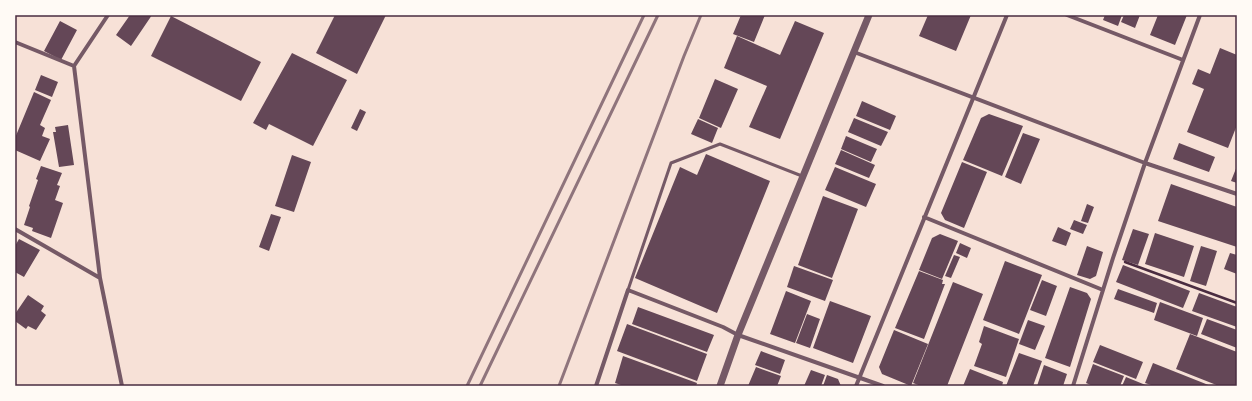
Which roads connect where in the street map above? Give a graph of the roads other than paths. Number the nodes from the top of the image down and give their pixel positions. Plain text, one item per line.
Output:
1 (108, 15) edge
2 (869, 15) edge
3 (1007, 15) edge
4 (1068, 15) edge
5 (1200, 15) edge
6 (15, 42) edge
7 (854, 52) junction
8 (1183, 60) junction
9 (74, 66) junction
10 (974, 97) junction
11 (1145, 163) junction
12 (802, 176) junction
13 (1237, 194) edge
14 (924, 217) junction
15 (15, 229) edge
16 (100, 278) junction
17 (628, 290) junction
18 (1103, 290) junction
19 (738, 334) junction
20 (859, 377) junction
21 (122, 386) edge
22 (596, 386) edge
23 (720, 386) edge
24 (856, 386) edge
25 (883, 386) edge
26 (1074, 386) edge

1 - 9 street
2 - 7 street
3 - 10 street
4 - 8 street
5 - 8 street
6 - 9 street
7 - 10 street
7 - 12 street
8 - 11 street
9 - 16 street
10 - 11 street
10 - 14 street
11 - 13 street
11 - 18 street
12 - 17 lane
12 - 19 street
14 - 18 street
14 - 20 street
15 - 16 street
16 - 21 street
17 - 19 street
17 - 22 street
18 - 26 street
19 - 20 street
19 - 23 street
20 - 24 street
20 - 25 street

